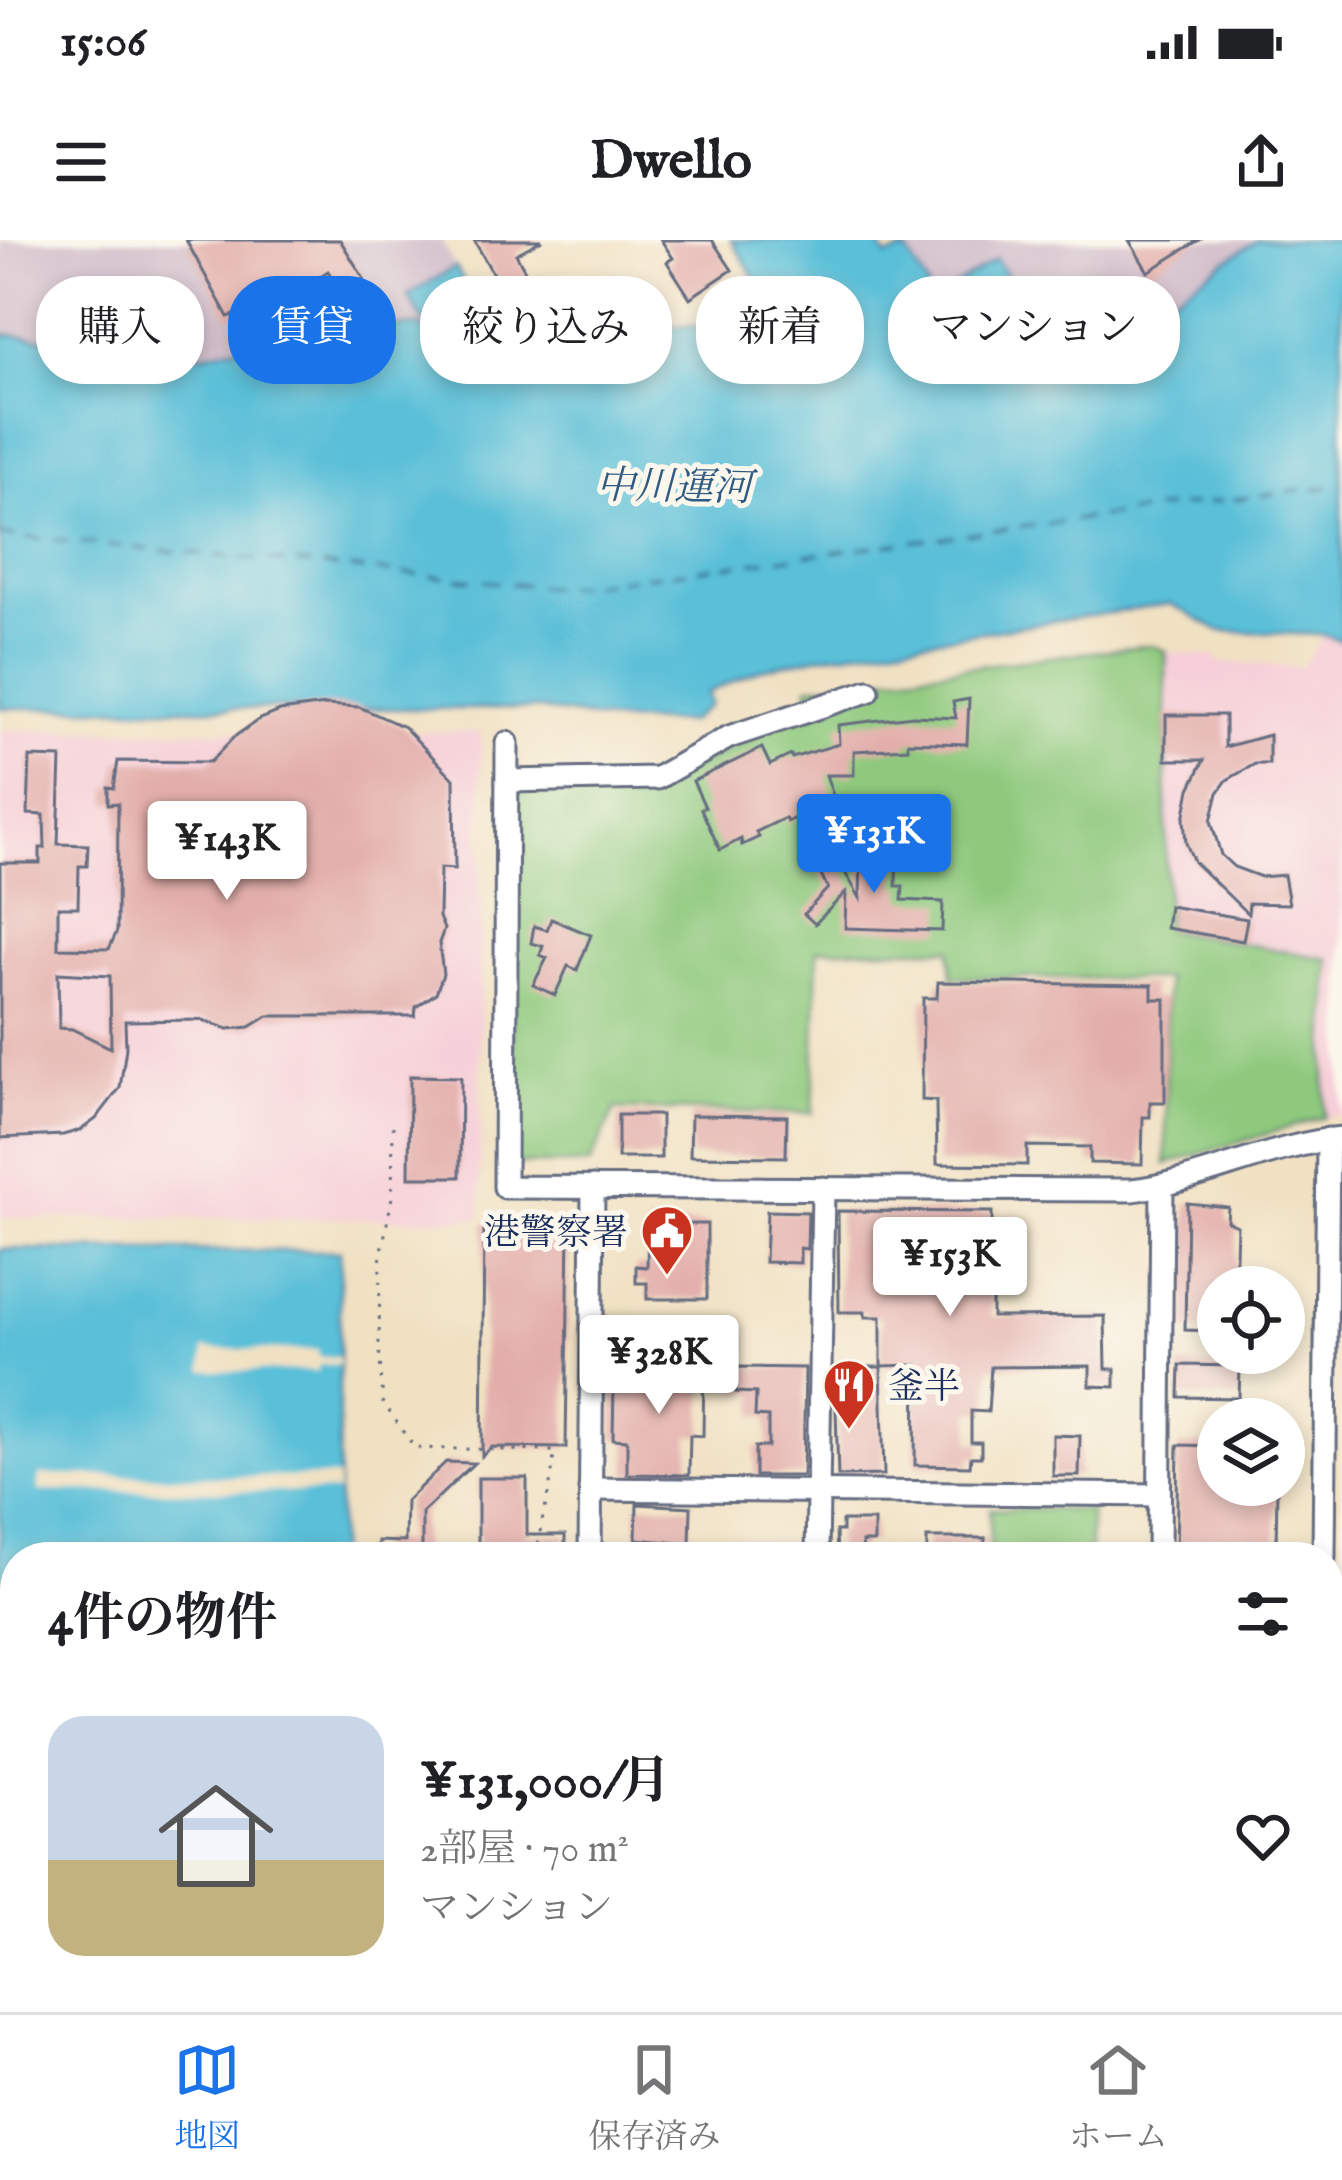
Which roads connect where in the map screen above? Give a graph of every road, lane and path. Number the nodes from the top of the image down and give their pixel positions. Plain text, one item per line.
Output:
1 (868, 691) dead end
2 (507, 743) dead end
3 (507, 781) junction
4 (393, 1126) dead end
5 (1335, 1139) edge
6 (1162, 1186) junction
7 (593, 1187) junction
8 (823, 1188) junction
9 (590, 1489) junction
10 (818, 1491) junction
11 (1159, 1495) junction
12 (1333, 1498) edge
13 (539, 1542) edge
14 (590, 1542) edge
15 (817, 1542) edge
16 (1159, 1542) edge
17 (1326, 1542) edge

1 - 3 street
2 - 3 street
3 - 7 street
4 - 13 path
5 - 6 street
5 - 12 street
6 - 8 street
6 - 11 street
7 - 8 street
7 - 9 street
8 - 10 street
9 - 10 street
9 - 14 street
10 - 11 street
10 - 15 street
11 - 16 street
12 - 17 street

